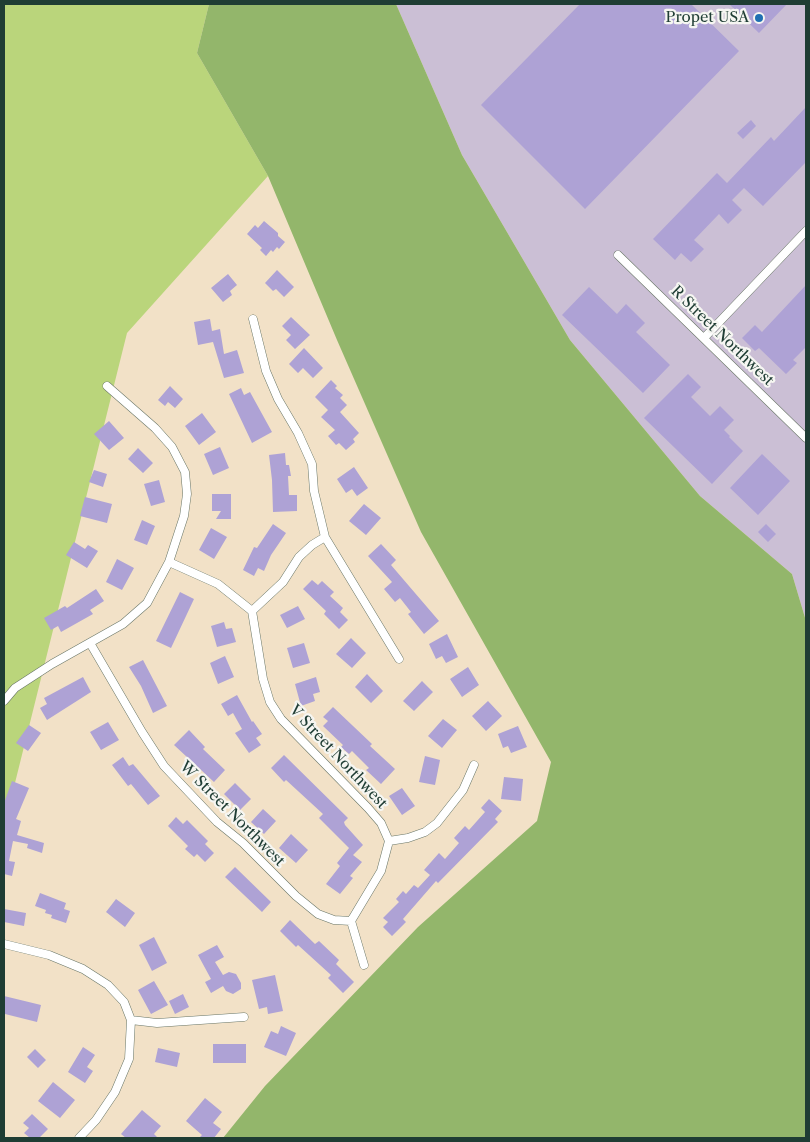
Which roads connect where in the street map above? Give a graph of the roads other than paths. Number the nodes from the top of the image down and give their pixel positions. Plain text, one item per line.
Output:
1 (806, 232) edge
2 (618, 254) dead end
3 (253, 319) dead end
4 (704, 338) junction
5 (107, 386) dead end
6 (806, 438) edge
7 (325, 537) junction
8 (169, 562) junction
9 (252, 611) junction
10 (90, 643) junction
11 (399, 659) dead end
12 (4, 701) edge
13 (474, 765) dead end
14 (388, 841) junction
15 (352, 921) junction
16 (4, 944) edge
17 (364, 965) dead end
18 (244, 1017) dead end
19 (131, 1020) junction
20 (80, 1138) edge

1 - 4 street
2 - 4 street, R Street Northwest
3 - 7 street
4 - 6 street, R Street Northwest
5 - 8 street
7 - 9 street
7 - 11 street
8 - 9 street
8 - 10 street
9 - 14 street, V Street Northwest
10 - 12 street
10 - 15 street, W Street Northwest
13 - 14 street
14 - 15 street
15 - 17 street
16 - 19 street
18 - 19 street
19 - 20 street

